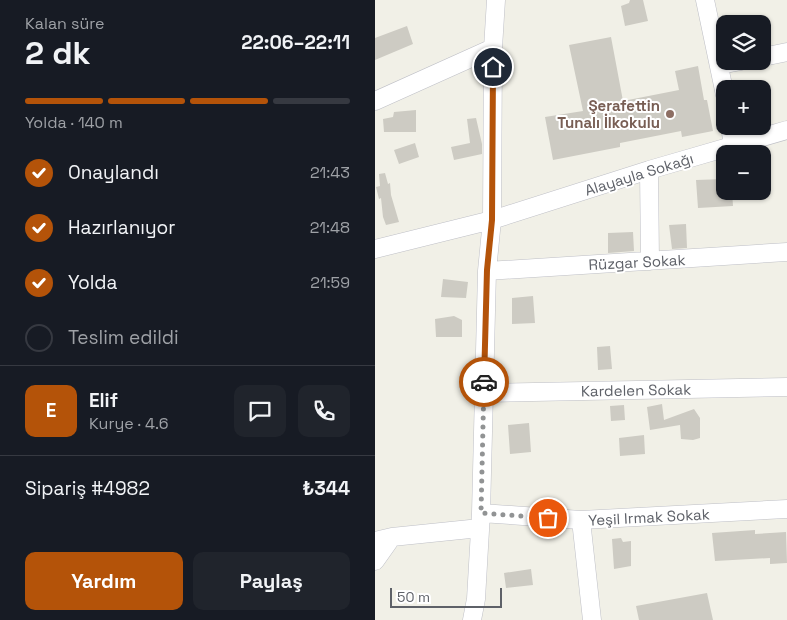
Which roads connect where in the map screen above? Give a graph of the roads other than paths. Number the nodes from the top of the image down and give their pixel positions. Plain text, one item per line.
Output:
1 (496, 0) edge
2 (705, 0) edge
3 (493, 48) junction
4 (716, 48) edge
5 (787, 52) edge
6 (771, 55) edge
7 (375, 101) edge
8 (787, 130) edge
9 (736, 145) edge
10 (716, 151) edge
11 (649, 170) junction
12 (492, 220) junction
13 (375, 249) edge
14 (787, 252) edge
15 (650, 261) junction
16 (487, 270) junction
17 (787, 387) edge
18 (484, 393) junction
19 (787, 509) edge
20 (481, 520) junction
21 (581, 520) junction
22 (383, 539) edge
23 (375, 561) edge
24 (472, 620) edge
25 (592, 620) edge

1 - 3 street
2 - 4 street
3 - 7 street
3 - 12 street
5 - 6 street
8 - 9 street, Alayayla Sokağı
10 - 11 street, Alayayla Sokağı
11 - 12 street, Alayayla Sokağı
11 - 15 street
12 - 13 street, Alayayla Sokağı
12 - 16 street
14 - 15 street, Rüzgar Sokak
15 - 16 street, Rüzgar Sokak
16 - 18 street
17 - 18 street, Kardelen Sokak
18 - 20 street
19 - 21 street, Yeşil Irmak Sokak
20 - 21 street, Yeşil Irmak Sokak
20 - 22 street, Yeşil Irmak Sokak
20 - 24 street
21 - 25 street
22 - 23 street

